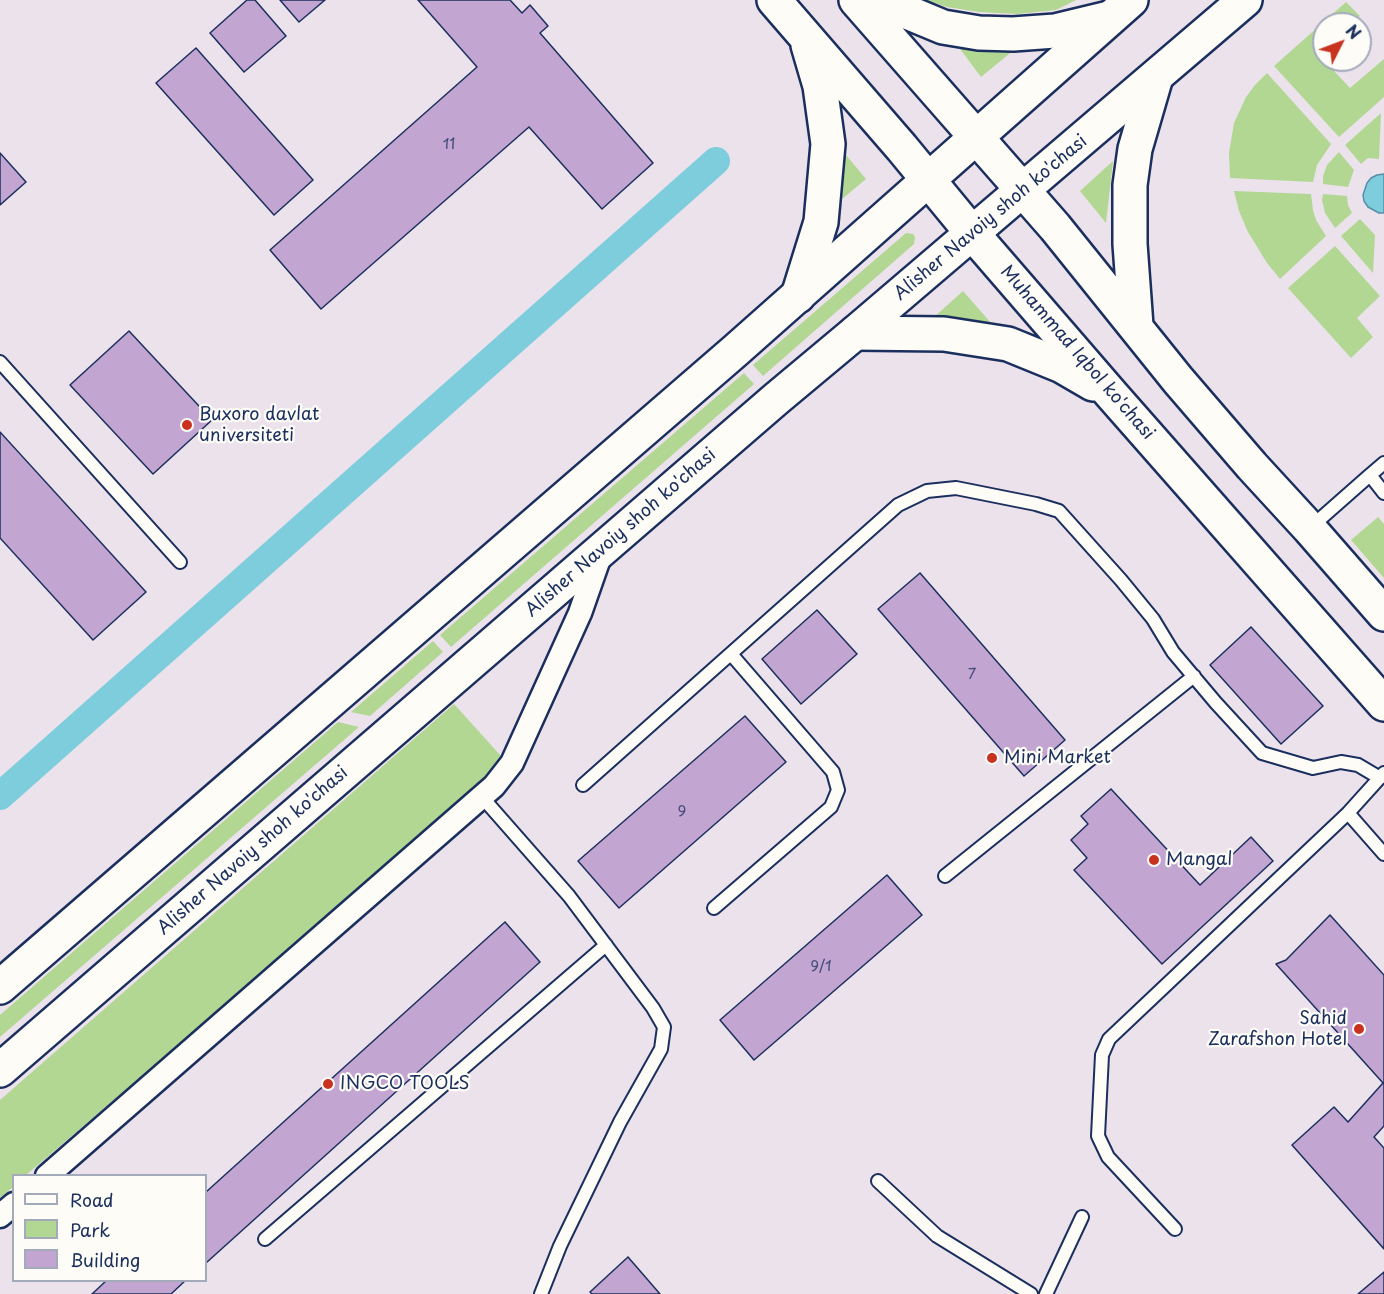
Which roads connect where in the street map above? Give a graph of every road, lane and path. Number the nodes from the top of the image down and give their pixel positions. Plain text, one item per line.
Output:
1 (774, 0) edge
2 (856, 0) edge
3 (878, 0) edge
4 (1245, 0) edge
5 (1120, 9) edge
6 (806, 37) junction
7 (1156, 77) junction
8 (976, 137) junction
9 (928, 180) junction
10 (1023, 190) junction
11 (972, 233) junction
12 (798, 296) junction
13 (1136, 326) junction
14 (855, 333) junction
15 (0, 362) edge
16 (1112, 395) junction
17 (1384, 463) edge
18 (1370, 475) junction
19 (1384, 493) edge
20 (1309, 528) junction
21 (602, 550) junction
22 (180, 562) dead end
23 (1384, 614) edge
24 (731, 654) junction
25 (1194, 676) junction
26 (1384, 704) edge
27 (1382, 776) edge
28 (583, 785) dead end
29 (482, 796) junction
30 (1348, 813) junction
31 (1384, 854) edge
32 (945, 876) dead end
33 (714, 908) dead end
34 (606, 945) junction
35 (0, 987) edge
36 (0, 1070) edge
37 (48, 1174) edge
38 (878, 1181) dead end
39 (12, 1206) edge
40 (0, 1216) edge
41 (1082, 1216) dead end
42 (1175, 1228) dead end
43 (265, 1239) dead end
44 (541, 1294) edge
45 (1031, 1294) edge
46 (1046, 1294) edge

1 - 6 main road, Muhammad Iqbol ko'chasi
2 - 8 main road
3 - 5 main road
4 - 7 main road, Alisher Navoiy shoh ko'chasi
5 - 8 main road
6 - 9 main road, Muhammad Iqbol ko'chasi
6 - 12 main road
7 - 10 main road, Alisher Navoiy shoh ko'chasi
7 - 13 main road
8 - 9 main road
8 - 10 main road
9 - 11 main road, Muhammad Iqbol ko'chasi
9 - 12 main road
10 - 11 main road, Alisher Navoiy shoh ko'chasi
10 - 13 main road
11 - 14 main road, Alisher Navoiy shoh ko'chasi
11 - 16 main road, Muhammad Iqbol ko'chasi
12 - 35 main road
13 - 20 main road
14 - 16 main road
14 - 21 main road, Alisher Navoiy shoh ko'chasi
15 - 22 lane
16 - 26 main road, Muhammad Iqbol ko'chasi
17 - 18 lane
18 - 19 lane
18 - 20 lane
20 - 23 main road
21 - 29 street
21 - 36 main road, Alisher Navoiy shoh ko'chasi
24 - 25 lane
24 - 28 lane
24 - 33 lane
25 - 27 lane
25 - 32 lane
27 - 30 lane
29 - 34 lane
29 - 37 street
30 - 31 lane
30 - 42 lane
34 - 43 lane
34 - 44 lane
38 - 45 lane
39 - 40 street
41 - 46 lane

